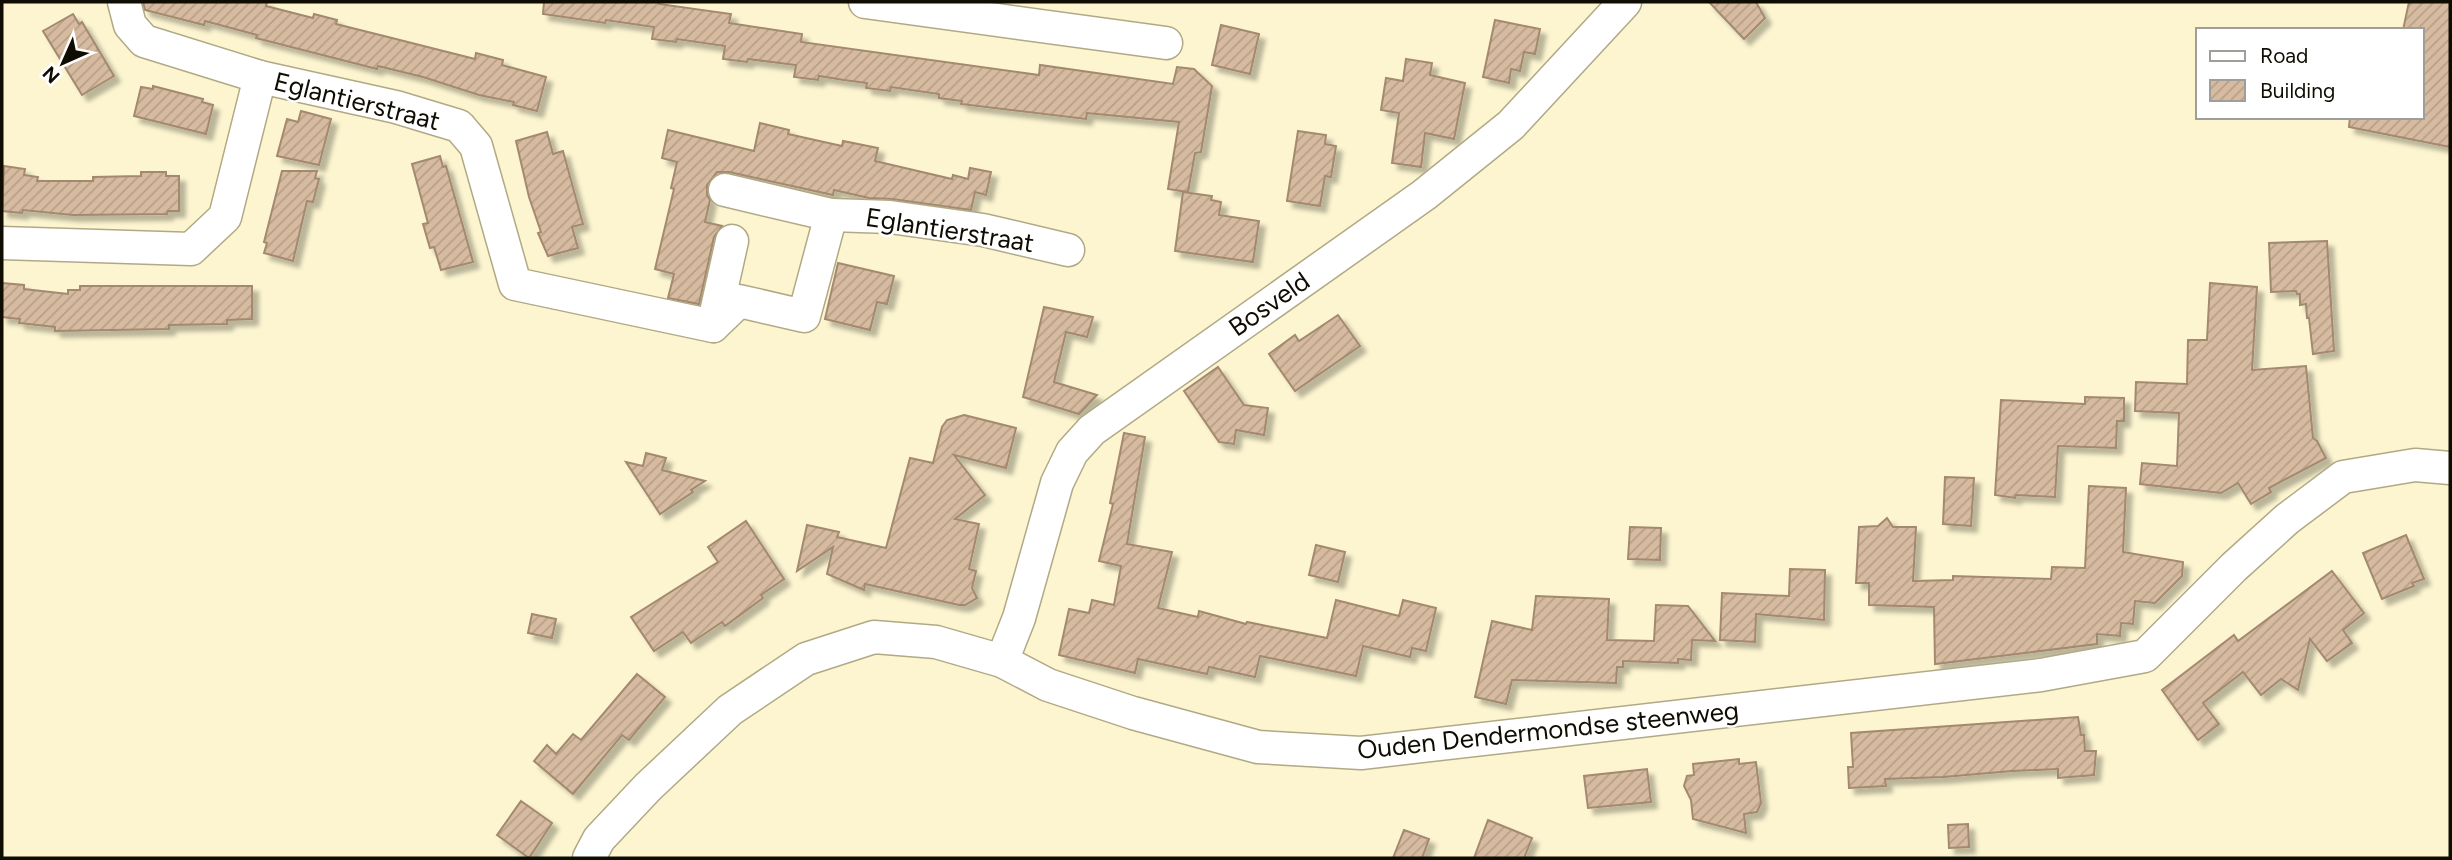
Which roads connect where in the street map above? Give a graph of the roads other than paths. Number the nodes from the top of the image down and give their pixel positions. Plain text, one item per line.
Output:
1 (124, 2) edge
2 (865, 2) edge
3 (1625, 2) edge
4 (1076, 15) edge
5 (1166, 43) dead end
6 (260, 77) junction
7 (725, 190) dead end
8 (831, 215) junction
9 (732, 241) dead end
10 (2, 243) edge
11 (1068, 250) dead end
12 (713, 326) junction
13 (2450, 468) edge
14 (1002, 661) junction
15 (589, 858) edge

1 - 6 street, Eglantierstraat
2 - 4 street
3 - 14 street, Bosveld
4 - 5 street
6 - 10 street
6 - 12 street, Eglantierstraat
7 - 8 street, Eglantierstraat
8 - 11 street, Eglantierstraat
8 - 12 street, Eglantierstraat
9 - 12 street
13 - 14 street, Ouden Dendermondse steenweg
14 - 15 street, Ouden Dendermondse steenweg

